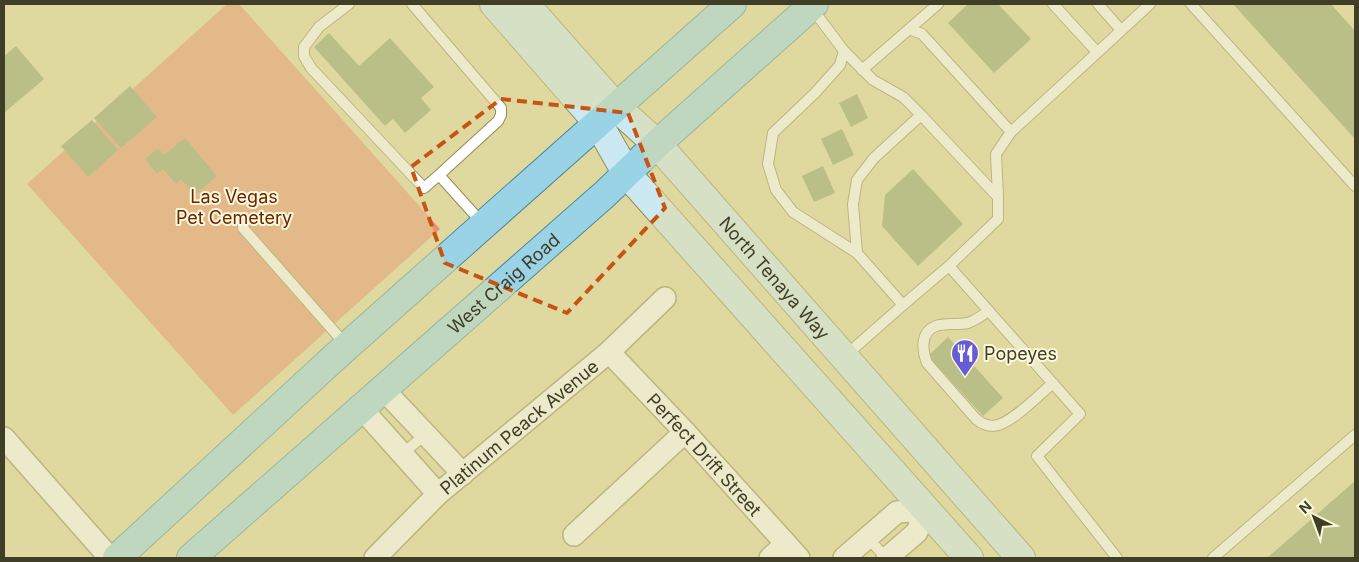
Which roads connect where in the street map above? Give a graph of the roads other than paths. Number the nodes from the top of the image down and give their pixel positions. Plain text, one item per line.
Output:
1 (349, 4) edge
2 (412, 4) edge
3 (494, 4) edge
4 (525, 4) edge
5 (732, 4) edge
6 (938, 4) edge
7 (1053, 4) edge
8 (1098, 4) edge
9 (1150, 4) edge
10 (1192, 4) edge
11 (812, 5) edge
12 (909, 29) junction
13 (1121, 30) junction
14 (844, 51) junction
15 (1097, 52) junction
16 (862, 70) junction
17 (607, 115) junction
18 (921, 115) junction
19 (1011, 132) junction
20 (657, 144) junction
21 (627, 174) junction
22 (439, 176) junction
23 (1355, 186) edge
24 (998, 197) junction
25 (484, 225) junction
26 (243, 228) dead end
27 (857, 253) junction
28 (949, 266) junction
29 (665, 298) dead end
30 (903, 305) junction
31 (988, 311) junction
32 (347, 346) junction
33 (609, 352) junction
34 (844, 357) junction
35 (1053, 383) junction
36 (384, 390) junction
37 (362, 409) junction
38 (685, 432) junction
39 (426, 434) junction
40 (1355, 435) edge
41 (4, 438) edge
42 (402, 454) junction
43 (463, 474) junction
44 (438, 494) junction
45 (925, 510) junction
46 (574, 535) dead end
47 (868, 538) junction
48 (792, 551) edge
49 (110, 558) edge
50 (117, 558) edge
51 (191, 558) edge
52 (375, 558) edge
53 (770, 558) edge
54 (844, 558) edge
55 (886, 558) edge
56 (969, 558) edge
57 (1021, 558) edge
58 (1117, 558) edge
59 (1212, 558) edge

1 - 22 lane
2 - 22 lane
3 - 17 main road, North Tenaya Way
4 - 17 main road, North Tenaya Way
5 - 17 main road
6 - 12 lane
7 - 15 lane
8 - 13 lane
9 - 13 lane
10 - 23 lane
11 - 14 lane
11 - 20 main road, West Craig Road
12 - 16 lane
12 - 19 lane
13 - 15 lane
14 - 16 lane
14 - 27 lane
15 - 19 lane
16 - 18 lane
17 - 20 main road, North Tenaya Way
17 - 21 main road, North Tenaya Way
17 - 25 main road
18 - 24 lane
18 - 27 lane
19 - 24 lane
20 - 21 main road, West Craig Road
20 - 34 main road, North Tenaya Way
21 - 36 main road, West Craig Road
21 - 45 main road, North Tenaya Way
22 - 25 lane
24 - 28 lane
25 - 32 main road
26 - 32 lane
27 - 30 lane
28 - 30 lane
28 - 31 lane
29 - 33 street, Platinum Peack Avenue
30 - 34 lane
31 - 35 lane
31 - 35 lane
32 - 50 main road
33 - 38 street, Perfect Drift Street
33 - 43 street, Platinum Peack Avenue
34 - 57 main road, North Tenaya Way
35 - 58 lane
36 - 37 main road, West Craig Road
36 - 39 street
37 - 42 street
37 - 51 main road, West Craig Road
38 - 46 street
38 - 48 street, Perfect Drift Street
39 - 42 lane
39 - 43 street
40 - 59 lane
41 - 49 street
42 - 44 street
43 - 44 street, Platinum Peack Avenue
44 - 52 street, Platinum Peack Avenue
45 - 47 street
45 - 55 street
45 - 56 main road, North Tenaya Way
47 - 54 street
47 - 55 lane
48 - 53 street

